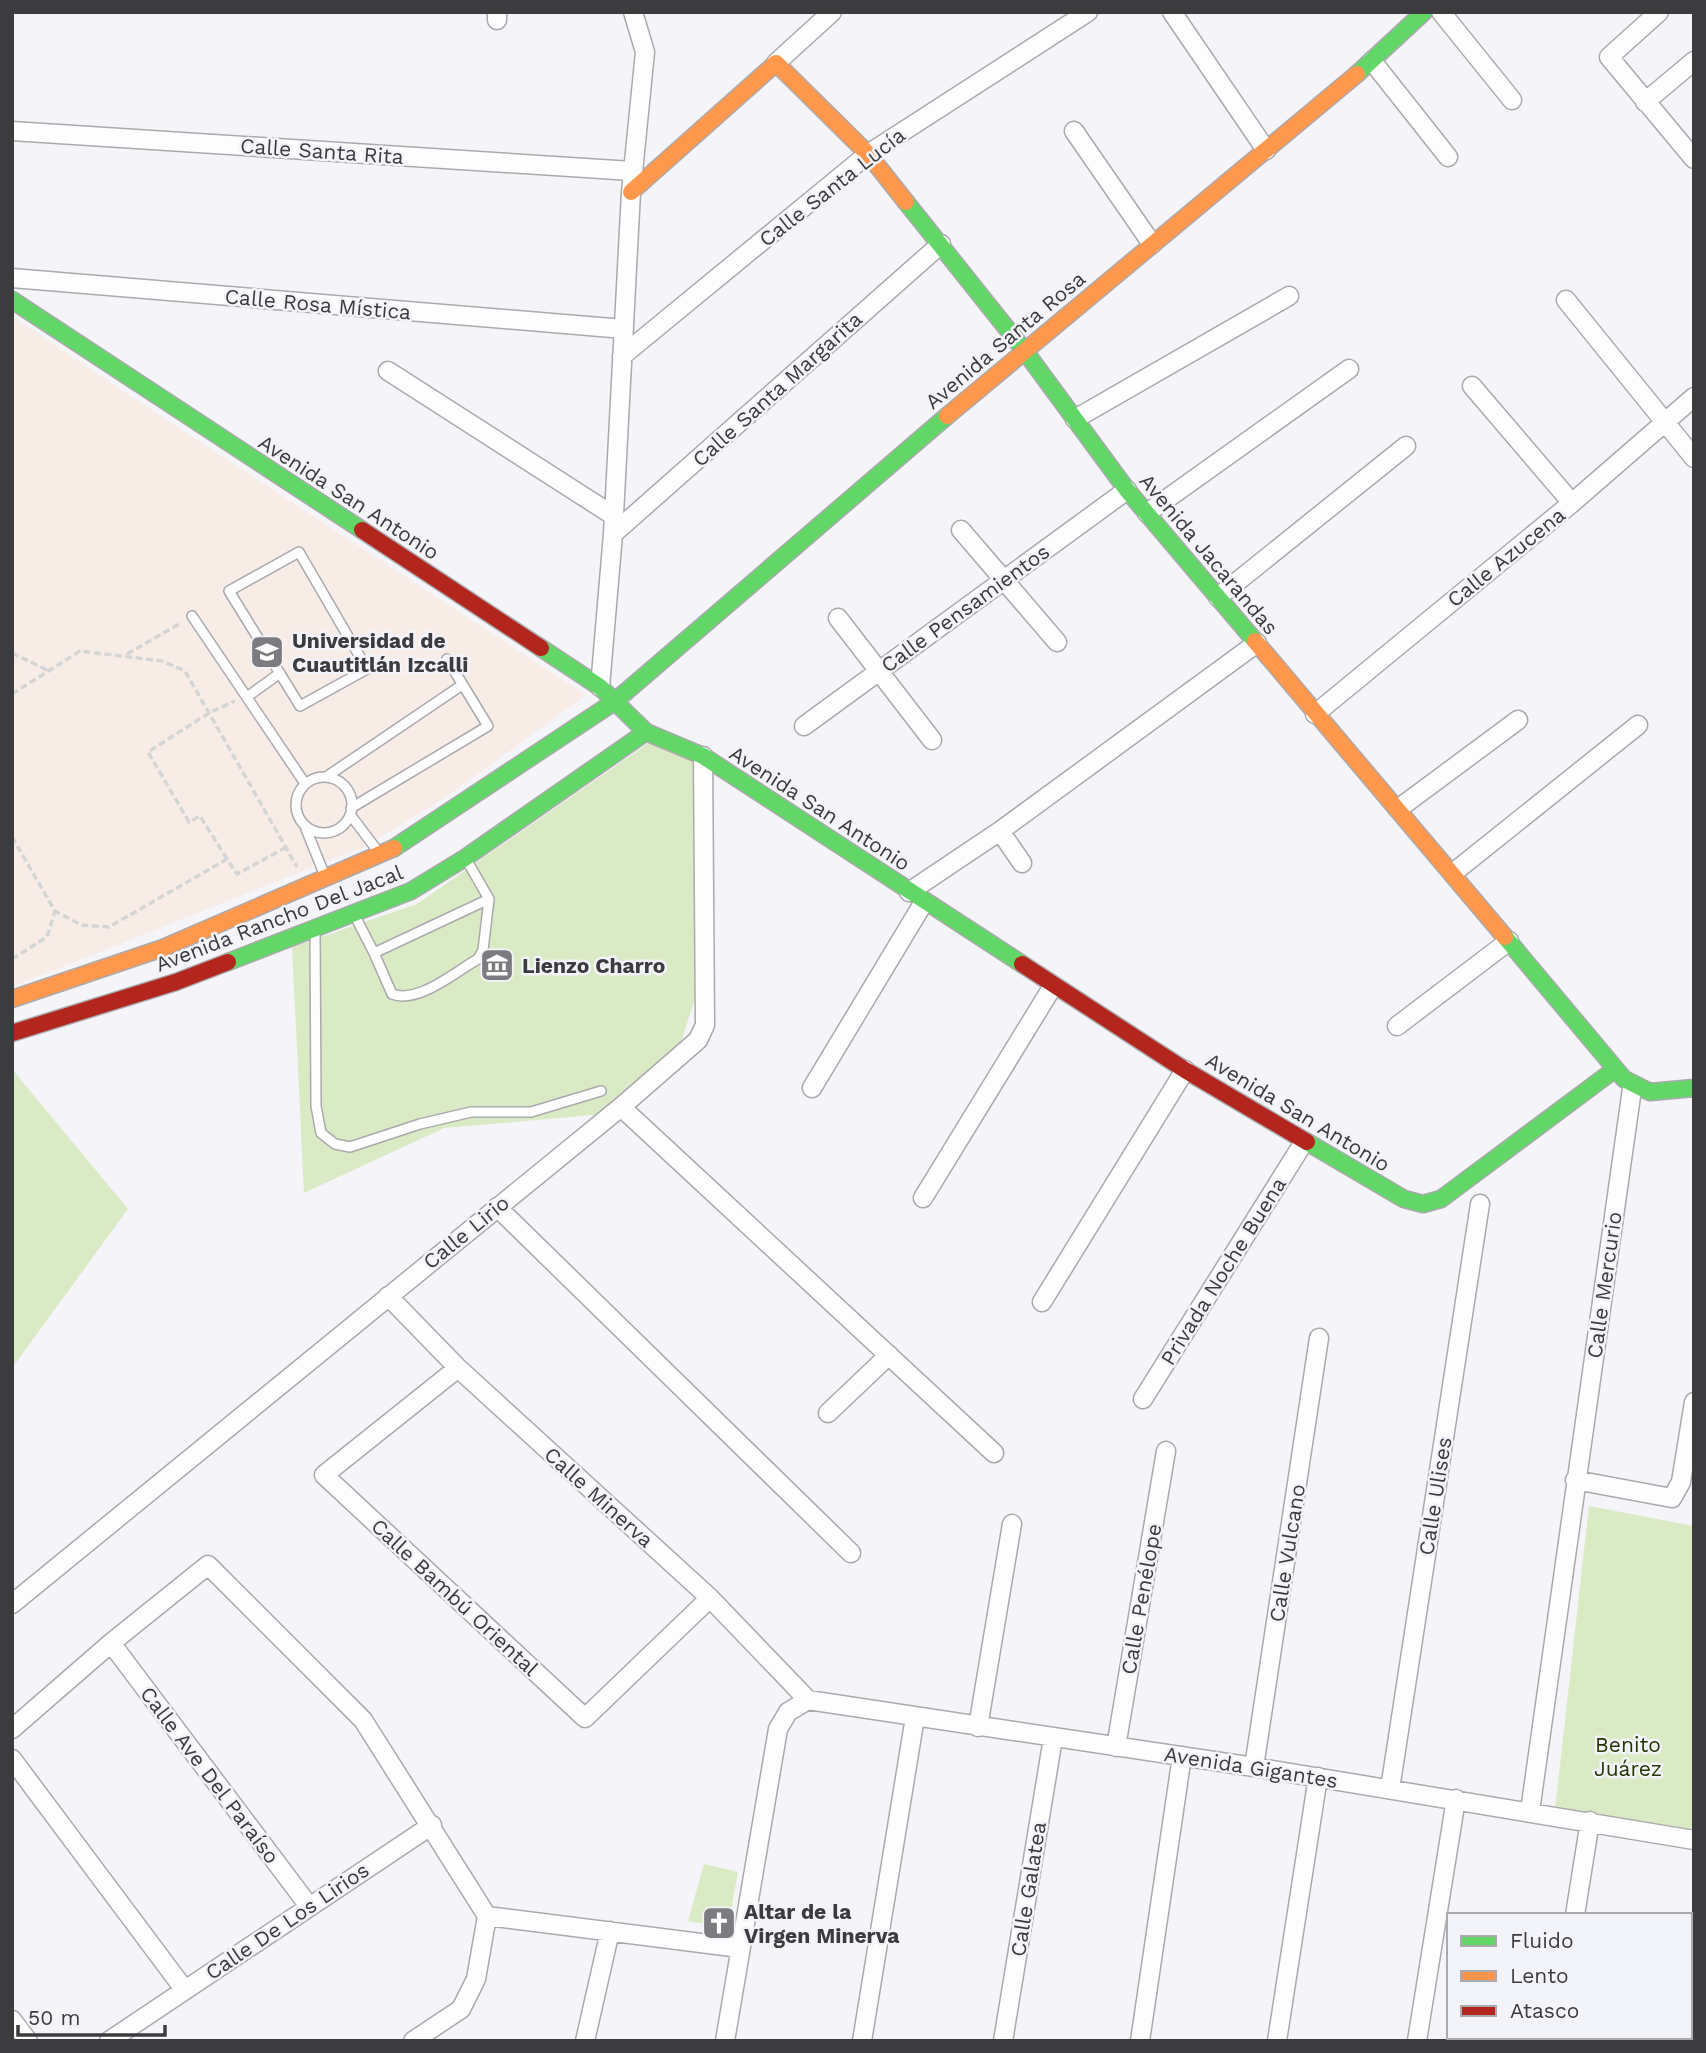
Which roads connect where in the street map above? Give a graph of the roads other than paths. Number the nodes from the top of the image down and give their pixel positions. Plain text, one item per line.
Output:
1 (633, 12) edge
2 (832, 12) edge
3 (1088, 12) edge
4 (1424, 12) edge
5 (1441, 12) edge
6 (1659, 12) edge
7 (1181, 15) edge
8 (1372, 61) junction
9 (1694, 61) edge
10 (776, 63) junction
11 (1512, 100) dead end
12 (1645, 102) junction
13 (12, 131) edge
14 (1074, 131) dead end
15 (1266, 150) junction
16 (868, 154) junction
17 (1447, 157) dead end
18 (1694, 159) edge
19 (632, 171) junction
20 (631, 192) junction
21 (941, 244) junction
22 (1152, 244) junction
23 (12, 278) edge
24 (1289, 296) dead end
25 (12, 300) edge
26 (1566, 300) dead end
27 (624, 330) junction
28 (1024, 350) junction
29 (622, 356) junction
30 (1349, 369) dead end
31 (388, 371) dead end
32 (1472, 386) dead end
33 (1694, 397) edge
34 (1075, 419) junction
35 (1664, 423) junction
36 (1406, 446) dead end
37 (1694, 458) edge
38 (1127, 490) junction
39 (1572, 503) junction
40 (1147, 513) junction
41 (614, 525) junction
42 (961, 530) dead end
43 (1004, 580) junction
44 (1218, 597) junction
45 (192, 616) road end
46 (838, 618) dead end
47 (1057, 642) dead end
48 (1257, 643) junction
49 (447, 659) dead end
50 (879, 671) junction
51 (280, 673) junction
52 (462, 685) junction
53 (600, 687) junction
54 (247, 696) junction
55 (614, 702) junction
56 (1315, 714) junction
57 (1518, 720) dead end
58 (804, 726) dead end
59 (1637, 726) dead end
60 (646, 732) junction
61 (932, 740) dead end
62 (703, 756) junction
63 (330, 775) junction
64 (304, 782) junction
65 (1398, 809) junction
66 (351, 812) junction
67 (306, 829) junction
68 (1000, 831) junction
69 (381, 856) junction
70 (465, 858) junction
71 (1022, 863) dead end
72 (1453, 873) junction
73 (326, 879) junction
74 (917, 897) junction
75 (489, 899) junction
76 (353, 914) junction
77 (315, 928) junction
78 (1509, 941) junction
79 (374, 953) junction
80 (170, 965) junction
81 (1053, 985) junction
82 (12, 999) edge
83 (1397, 1026) dead end
84 (12, 1033) edge
85 (1185, 1070) junction
86 (1614, 1070) junction
87 (812, 1088) dead end
88 (1694, 1088) edge
89 (1632, 1089) junction
90 (601, 1091) dead end
91 (621, 1107) junction
92 (1304, 1142) junction
93 (923, 1198) dead end
94 (1480, 1204) dead end
95 (497, 1207) junction
96 (388, 1296) junction
97 (1042, 1302) dead end
98 (1319, 1338) dead end
99 (889, 1355) junction
100 (458, 1368) junction
101 (1143, 1399) dead end
102 (1694, 1402) edge
103 (828, 1413) dead end
104 (1166, 1451) dead end
105 (994, 1453) dead end
106 (1575, 1480) junction
107 (1012, 1524) dead end
108 (851, 1553) dead end
109 (710, 1598) junction
110 (12, 1604) edge
111 (111, 1643) junction
112 (808, 1700) junction
113 (915, 1717) junction
114 (978, 1727) junction
115 (12, 1729) edge
116 (1053, 1738) junction
117 (1116, 1747) junction
118 (1182, 1756) junction
119 (12, 1759) edge
120 (1254, 1767) junction
121 (1318, 1777) junction
122 (1390, 1789) junction
123 (1456, 1799) junction
124 (1530, 1811) junction
125 (1590, 1821) junction
126 (432, 1825) junction
127 (1694, 1840) edge
128 (309, 1906) junction
129 (1575, 1913) edge
130 (487, 1916) junction
131 (610, 1931) junction
132 (740, 1948) junction
133 (184, 1989) junction
134 (12, 2020) edge
135 (1694, 2031) edge
136 (28, 2041) edge
137 (109, 2041) edge
138 (413, 2041) edge
139 (586, 2041) edge
140 (725, 2041) edge
141 (862, 2041) edge
142 (1003, 2041) edge
143 (1140, 2041) edge
144 (1277, 2041) edge
145 (1418, 2041) edge
146 (1692, 2041) edge

1 - 19 street
2 - 10 street
3 - 16 street, Calle Santa Lucía
4 - 8 street, Avenida Santa Rosa
5 - 11 street
6 - 12 street
7 - 15 street
8 - 15 street, Avenida Santa Rosa
8 - 17 street
9 - 12 street
10 - 16 street, Avenida Jacarandas
10 - 20 street
12 - 18 street
13 - 19 street, Calle Santa Rita
14 - 22 street
15 - 22 street, Avenida Santa Rosa
16 - 21 street, Avenida Jacarandas
16 - 29 street, Calle Santa Lucía
19 - 20 street
20 - 27 street
21 - 28 street, Avenida Jacarandas
21 - 41 street, Calle Santa Margarita
22 - 28 street, Avenida Santa Rosa
23 - 27 street, Calle Rosa Mística
24 - 34 street
25 - 53 street, Avenida San Antonio
26 - 35 street
27 - 29 street
28 - 34 street, Avenida Jacarandas
28 - 55 street, Avenida Santa Rosa
29 - 41 street
30 - 40 street
31 - 41 street
32 - 39 street
33 - 35 street, Calle Azucena
34 - 38 street, Avenida Jacarandas
35 - 37 street
35 - 39 street, Calle Azucena
36 - 44 street
38 - 40 street, Avenida Jacarandas
38 - 43 street, Calle Pensamientos
39 - 56 street, Calle Azucena
40 - 44 street, Avenida Jacarandas
41 - 53 street
42 - 43 street
43 - 47 street
43 - 50 street, Calle Pensamientos
44 - 48 street, Avenida Jacarandas
45 - 54 lane
46 - 50 street
48 - 56 street, Avenida Jacarandas
48 - 68 street
49 - 52 lane
50 - 58 street, Calle Pensamientos
50 - 61 street
51 - 51 lane
51 - 54 lane
52 - 63 lane
52 - 66 lane
53 - 55 street, Avenida San Antonio
54 - 64 lane
55 - 60 street, Avenida San Antonio
55 - 69 street, Avenida Rancho Del Jacal
56 - 65 street, Avenida Jacarandas
57 - 65 street
59 - 72 street
60 - 62 street, Avenida San Antonio
60 - 70 street, Avenida Rancho Del Jacal
62 - 74 street, Avenida San Antonio
62 - 91 street, Calle Lirio
63 - 64 lane
63 - 66 lane
64 - 67 lane
65 - 72 street, Avenida Jacarandas
66 - 67 lane
66 - 69 lane
67 - 73 lane
68 - 71 street
68 - 74 street
69 - 73 street, Avenida Rancho Del Jacal
70 - 75 lane
70 - 76 street, Avenida Rancho Del Jacal
72 - 78 street, Avenida Jacarandas
73 - 80 street, Avenida Rancho Del Jacal
74 - 81 street, Avenida San Antonio
74 - 87 street
75 - 79 lane
75 - 79 lane
76 - 77 street, Avenida Rancho Del Jacal
76 - 79 lane
77 - 80 street, Avenida Rancho Del Jacal
77 - 90 lane
78 - 83 street
78 - 86 street, Avenida Jacarandas
80 - 82 street, Avenida Rancho Del Jacal
80 - 84 street, Avenida Rancho Del Jacal
81 - 85 street, Avenida San Antonio
81 - 93 street
85 - 92 street, Avenida San Antonio
85 - 97 street
86 - 89 street, Avenida Jacarandas
86 - 92 street, Avenida San Antonio
88 - 89 street
89 - 106 street, Calle Mercurio
91 - 95 street, Calle Lirio
91 - 99 street
92 - 101 street, Privada Noche Buena
94 - 122 street, Calle Ulises
95 - 96 street, Calle Lirio
95 - 108 street
96 - 100 street, Calle Minerva
96 - 110 street, Calle Lirio
98 - 120 street, Calle Vulcano
99 - 103 street
99 - 105 street
100 - 109 street, Calle Minerva
100 - 109 street, Calle Bambú Oriental
102 - 106 street
104 - 117 street, Calle Penélope
106 - 124 street, Calle Mercurio
107 - 114 street
109 - 112 street, Calle Minerva
111 - 115 street
111 - 126 street
111 - 128 street, Calle Ave Del Paraíso
112 - 113 street, Avenida Gigantes
112 - 132 street
113 - 114 street, Avenida Gigantes
113 - 141 street
114 - 116 street, Avenida Gigantes
116 - 117 street, Avenida Gigantes
116 - 142 street, Calle Galatea
117 - 118 street, Avenida Gigantes
118 - 120 street, Avenida Gigantes
118 - 143 street
119 - 133 street
120 - 121 street, Avenida Gigantes
121 - 122 street, Avenida Gigantes
121 - 144 street
122 - 123 street, Avenida Gigantes
123 - 124 street, Avenida Gigantes
123 - 145 street
124 - 125 street, Avenida Gigantes
125 - 127 street, Avenida Gigantes
125 - 129 street
126 - 128 street, Calle De Los Lirios
126 - 130 street
128 - 133 street, Calle De Los Lirios
130 - 131 street
130 - 138 street
131 - 132 street
131 - 139 street
132 - 140 street
133 - 137 street, Calle De Los Lirios
134 - 136 street
135 - 146 street

